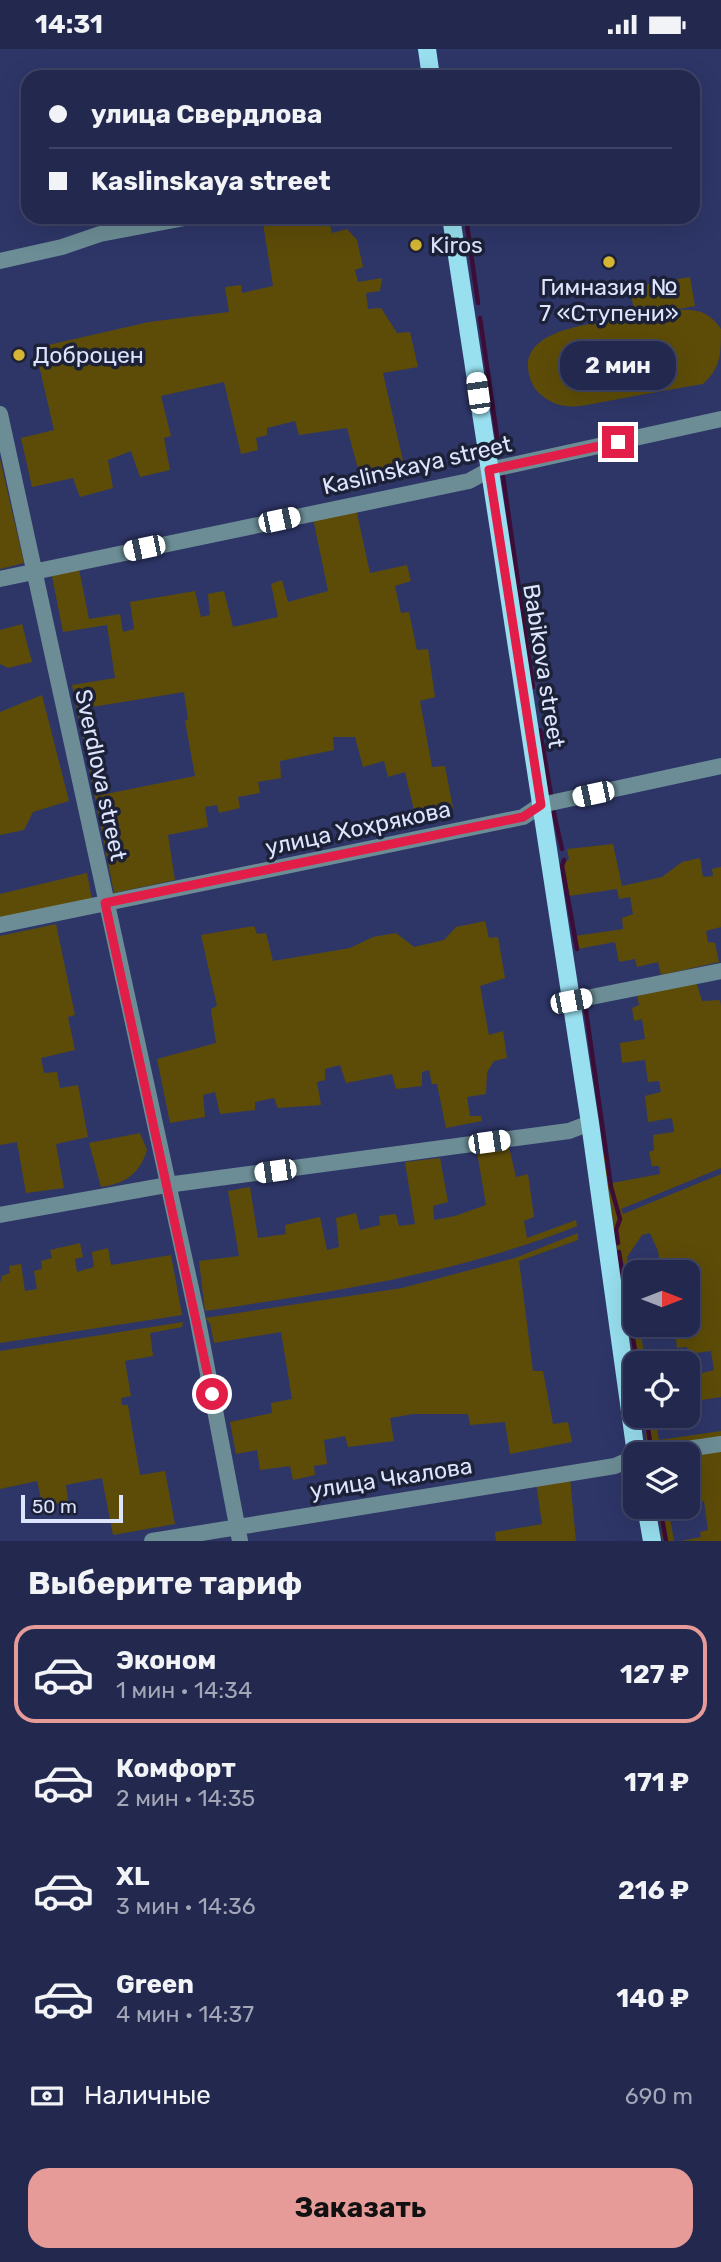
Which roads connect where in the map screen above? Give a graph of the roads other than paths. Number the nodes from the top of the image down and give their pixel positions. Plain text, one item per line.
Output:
1 (427, 49) edge
2 (430, 70) edge
3 (153, 224) edge
4 (452, 224) edge
5 (0, 261) edge
6 (0, 414) edge
7 (721, 419) edge
8 (489, 470) junction
9 (36, 570) junction
10 (0, 579) edge
11 (721, 767) edge
12 (541, 805) junction
13 (105, 903) junction
14 (0, 925) edge
15 (721, 971) edge
16 (571, 1001) junction
17 (590, 1123) junction
18 (167, 1185) junction
19 (0, 1215) edge
20 (634, 1442) edge
21 (721, 1444) edge
22 (700, 1447) edge
23 (623, 1462) edge
24 (648, 1519) edge
25 (239, 1533) edge
26 (152, 1541) edge
27 (652, 1541) edge

1 - 2 main road
3 - 5 street
4 - 8 main road, Babikova street
6 - 9 street, Sverdlova street
7 - 8 street, Kaslinskaya street
8 - 9 street, Kaslinskaya street
8 - 12 main road, Babikova street
9 - 10 street, Kaslinskaya street
9 - 13 street, Sverdlova street
11 - 12 street, улица Хохрякова
12 - 13 street, улица Хохрякова
12 - 16 main road, Babikova street
13 - 14 street, улица Хохрякова
13 - 18 street, Sverdlova street
15 - 16 street
16 - 17 main road, Babikova street
17 - 18 street
17 - 20 main road, Babikova street
18 - 19 street
18 - 25 street, Sverdlova street
21 - 22 street
23 - 25 street, улица Чкалова
24 - 27 main road
25 - 26 street, улица Чкалова

